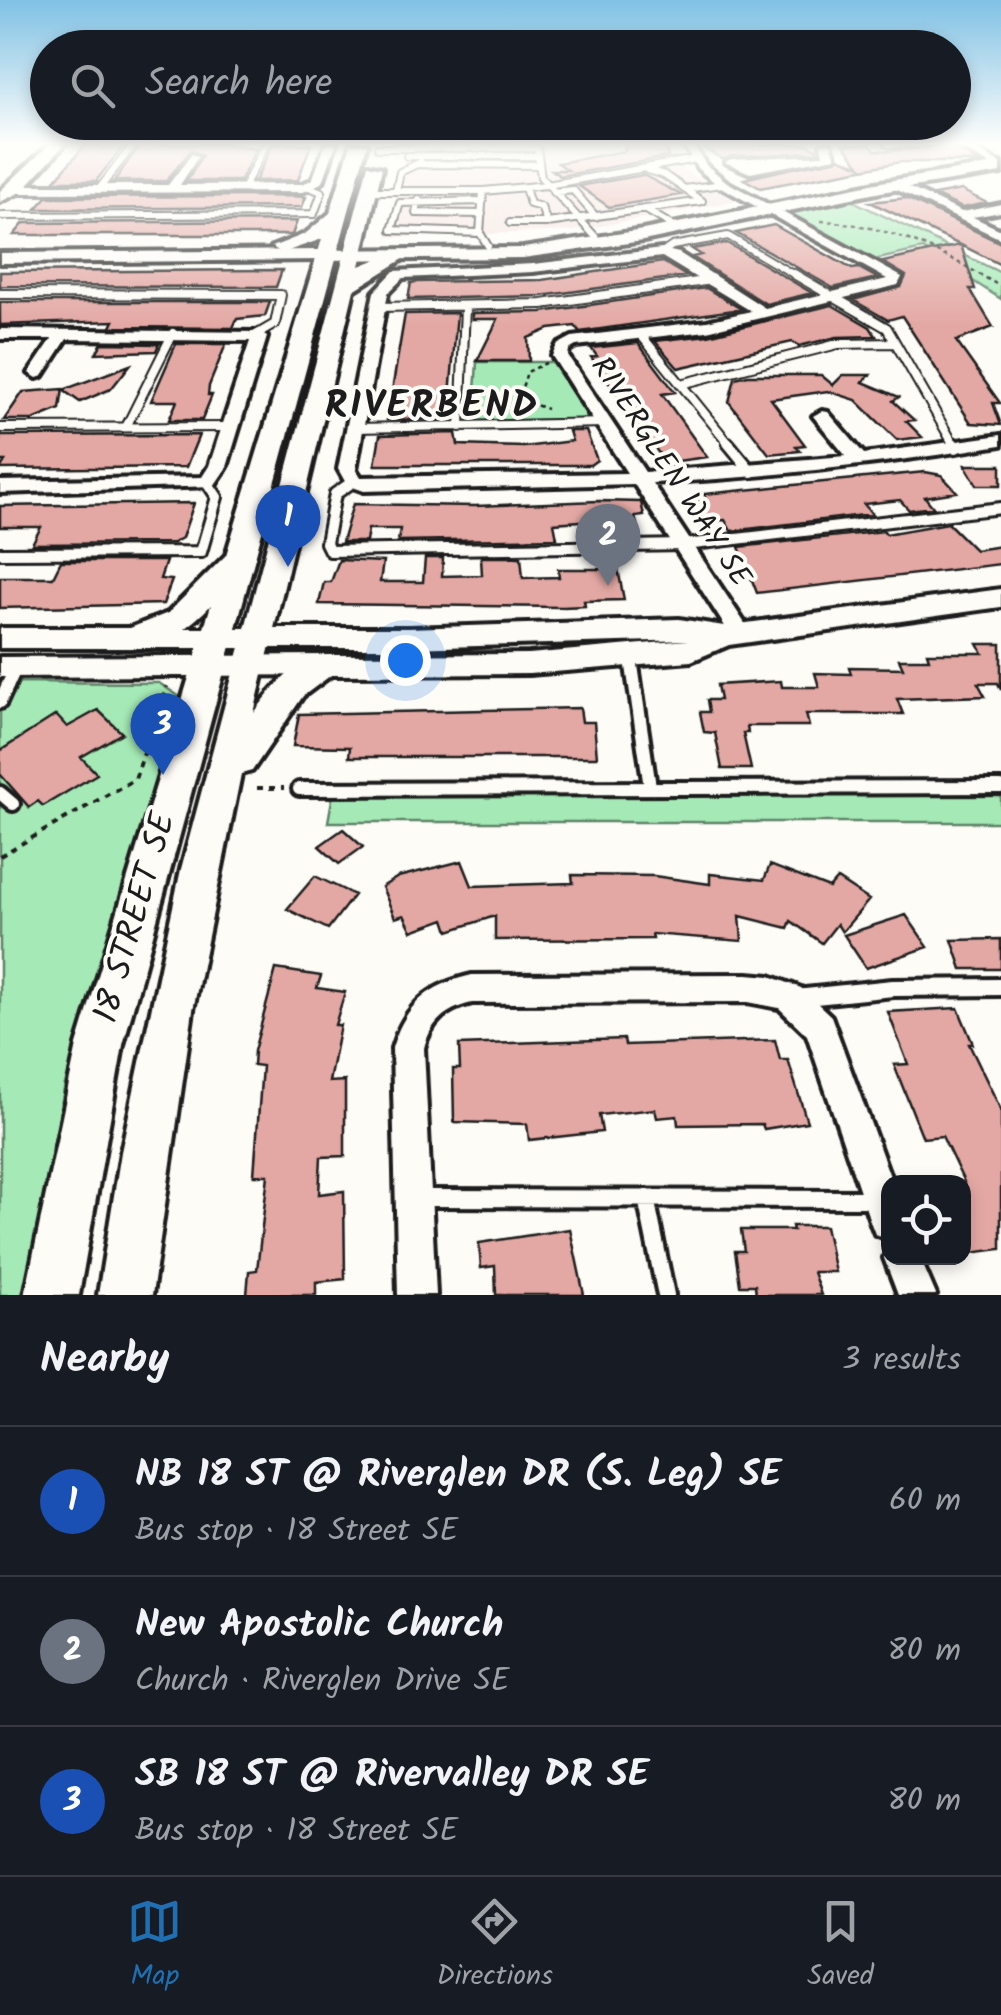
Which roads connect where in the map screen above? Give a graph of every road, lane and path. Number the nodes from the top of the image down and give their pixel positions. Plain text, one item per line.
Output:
1 (317, 204) edge
2 (341, 204) edge
3 (362, 204) edge
4 (410, 204) edge
5 (415, 204) edge
6 (483, 204) edge
7 (532, 204) edge
8 (563, 204) edge
9 (585, 204) edge
10 (654, 204) edge
11 (688, 204) edge
12 (761, 204) edge
13 (787, 204) edge
14 (935, 204) edge
15 (658, 207) junction
16 (768, 208) junction
17 (1001, 208) edge
18 (644, 210) junction
19 (670, 210) junction
20 (482, 214) junction
21 (338, 216) junction
22 (959, 216) junction
23 (1, 217) edge
24 (596, 218) junction
25 (576, 220) junction
26 (547, 222) junction
27 (510, 223) dead end
28 (796, 224) junction
29 (1001, 235) edge
30 (484, 240) junction
31 (599, 240) junction
32 (282, 246) junction
33 (0, 247) edge
34 (341, 252) junction
35 (662, 253) junction
36 (0, 258) edge
37 (395, 258) junction
38 (712, 280) junction
39 (1001, 287) edge
40 (344, 288) junction
41 (0, 294) edge
42 (833, 296) junction
43 (378, 306) junction
44 (465, 308) junction
45 (762, 312) junction
46 (0, 334) edge
47 (63, 334) junction
48 (173, 334) junction
49 (256, 335) junction
50 (641, 335) junction
51 (896, 343) junction
52 (563, 360) junction
53 (37, 374) dead end
54 (681, 384) junction
55 (822, 416) dead end
56 (606, 422) junction
57 (232, 427) junction
58 (460, 427) junction
59 (0, 428) edge
60 (126, 428) junction
61 (355, 428) junction
62 (1001, 440) edge
63 (956, 448) junction
64 (859, 460) junction
65 (752, 472) junction
66 (640, 479) junction
67 (354, 481) junction
68 (207, 482) junction
69 (0, 487) edge
70 (1001, 508) edge
71 (686, 545) junction
72 (0, 553) edge
73 (242, 554) junction
74 (1001, 598) edge
75 (732, 635) junction
76 (0, 638) edge
77 (136, 638) junction
78 (212, 652) junction
79 (255, 652) junction
80 (631, 658) junction
81 (8, 667) edge
82 (325, 667) junction
83 (167, 686) dead end
84 (0, 702) edge
85 (1001, 786) edge
86 (650, 787) junction
87 (299, 788) joint
88 (238, 791) junction
89 (0, 793) edge
90 (13, 804) dead end
91 (0, 856) edge
92 (1001, 987) edge
93 (790, 998) junction
94 (410, 1198) junction
95 (646, 1198) junction
96 (881, 1199) edge
97 (881, 1210) edge
98 (905, 1265) edge
99 (52, 1295) edge
100 (125, 1295) edge
101 (418, 1295) edge
102 (666, 1295) edge
103 (917, 1295) edge

1 - 23 lane
2 - 21 main road, 18 STREET SE
3 - 34 main road, 18 STREET SE
4 - 30 lane
5 - 20 lane
6 - 20 lane
7 - 26 lane
8 - 25 lane
9 - 24 lane
10 - 15 lane
11 - 19 lane
12 - 16 street, RIVERGLEN WAY SE
13 - 16 street
14 - 22 street
15 - 18 lane
15 - 19 lane
16 - 19 street
16 - 28 street, RIVERGLEN WAY SE
16 - 31 street
17 - 22 street
18 - 19 lane
18 - 24 lane
19 - 31 street
20 - 30 lane
21 - 32 main road
21 - 34 main road, 18 STREET SE
22 - 29 street
24 - 25 lane
25 - 26 lane
25 - 31 lane
26 - 27 lane
28 - 39 path
28 - 42 street, RIVERGLEN WAY SE
30 - 31 street
30 - 34 street
31 - 37 street
32 - 33 street
32 - 34 street
34 - 36 street
34 - 37 street
34 - 40 main road, 18 STREET SE
34 - 73 main road, 18 STREET SE
35 - 38 street
35 - 42 lane
35 - 43 street
37 - 40 main road
38 - 44 lane
38 - 45 street
40 - 79 main road, 18 STREET SE
41 - 49 lane
42 - 45 street, RIVERGLEN WAY SE
42 - 51 lane
43 - 44 lane
43 - 61 street
44 - 58 lane
45 - 50 street, RIVERGLEN WAY SE
46 - 47 street
47 - 48 street
47 - 53 street
48 - 49 street
48 - 60 lane
49 - 57 street
50 - 52 street, RIVERGLEN WAY SE
50 - 54 lane
51 - 54 lane
51 - 63 lane
52 - 56 street, RIVERGLEN WAY SE
52 - 56 path
54 - 65 lane
55 - 64 street
56 - 58 lane
56 - 66 street, RIVERGLEN WAY SE
57 - 60 lane
57 - 68 street
58 - 61 lane
59 - 60 lane
61 - 67 street
62 - 63 street
63 - 64 street
64 - 65 street
65 - 66 street
66 - 67 street
66 - 71 street, RIVERGLEN WAY SE
67 - 71 lane
68 - 69 street
68 - 72 lane
70 - 71 lane
71 - 75 street, RIVERGLEN WAY SE
73 - 77 main road
73 - 78 main road, 18 STREET SE
74 - 75 street
75 - 79 street
75 - 80 street
76 - 77 street
77 - 78 street
78 - 79 street
78 - 81 street
78 - 99 main road, 18 STREET SE
79 - 82 street
79 - 88 main road, 18 STREET SE
80 - 82 street
80 - 86 lane
81 - 84 lane
82 - 88 main road
83 - 91 path
85 - 86 lane
86 - 87 lane
87 - 88 path
88 - 100 main road, 18 STREET SE
89 - 90 lane
92 - 93 lane
93 - 94 street
93 - 96 street
94 - 95 lane
94 - 101 street
95 - 97 lane
95 - 102 lane
98 - 103 street

